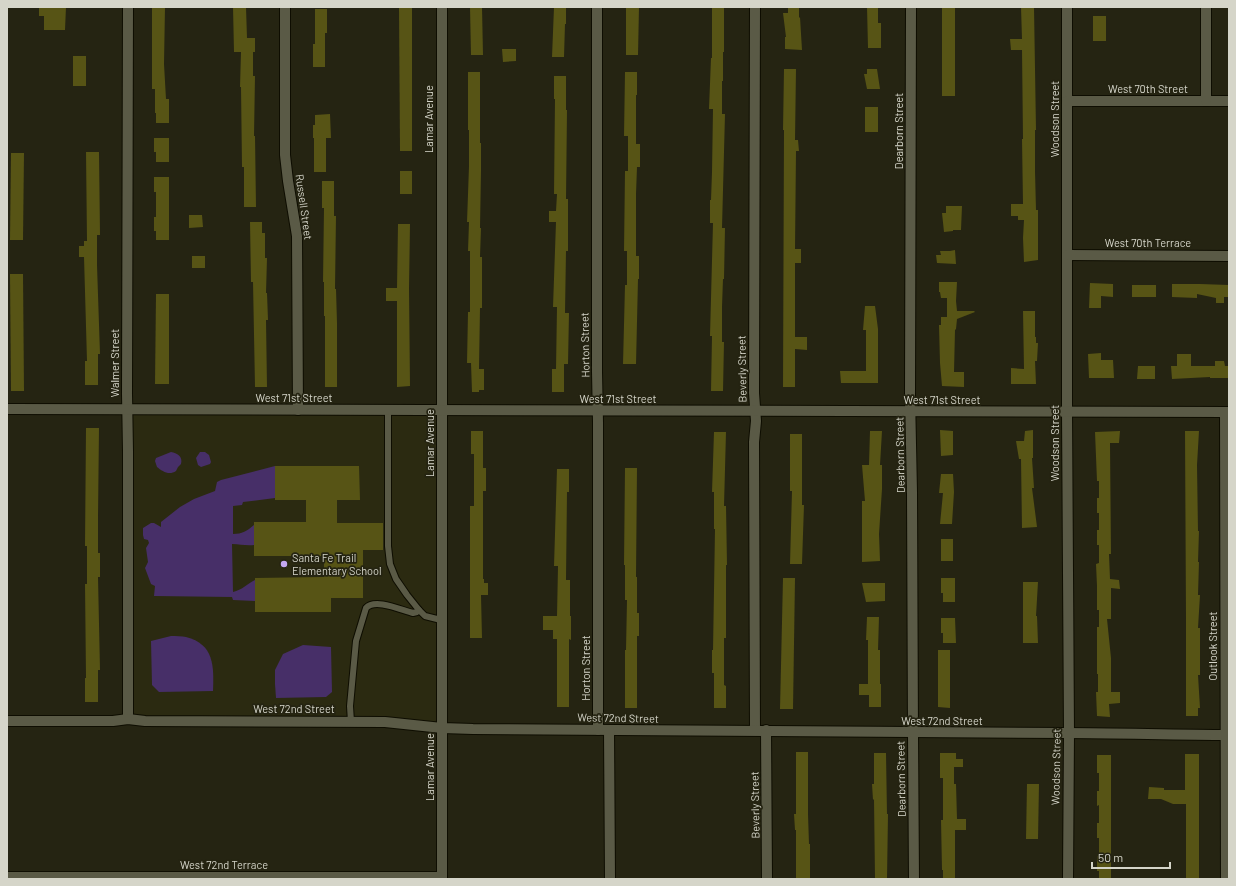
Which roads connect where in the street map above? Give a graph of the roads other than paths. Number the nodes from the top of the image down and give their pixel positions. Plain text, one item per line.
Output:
1 (128, 7) edge
2 (285, 7) edge
3 (442, 7) edge
4 (597, 7) edge
5 (755, 7) edge
6 (911, 7) edge
7 (1067, 7) edge
8 (1206, 8) dead end
9 (1067, 101) junction
10 (1206, 101) junction
11 (1229, 101) edge
12 (1068, 255) junction
13 (1229, 256) edge
14 (7, 409) edge
15 (127, 410) junction
16 (298, 410) junction
17 (388, 410) junction
18 (442, 410) junction
19 (598, 411) junction
20 (755, 411) junction
21 (911, 412) junction
22 (1067, 412) junction
23 (1227, 412) edge
24 (419, 610) junction
25 (441, 620) junction
26 (128, 719) junction
27 (7, 720) edge
28 (351, 722) junction
29 (442, 728) junction
30 (598, 730) junction
31 (610, 730) junction
32 (761, 730) junction
33 (913, 733) junction
34 (1068, 733) junction
35 (1227, 736) edge
36 (7, 877) edge
37 (442, 878) edge
38 (610, 879) edge
39 (767, 879) edge
40 (914, 879) edge
41 (1068, 879) edge
42 (1226, 879) edge

1 - 15 street, Walmer Street
2 - 16 street, Russell Street
3 - 18 street, Lamar Avenue
4 - 19 street, Horton Street
5 - 20 street, Beverly Street
6 - 21 street, Dearborn Street
7 - 9 street, Woodson Street
8 - 10 street
9 - 10 street, West 70th Street
9 - 12 street, Woodson Street
10 - 11 street, West 70th Street
12 - 13 street, West 70th Terrace
12 - 22 street, Woodson Street
14 - 15 street, West 71st Street
15 - 16 street, West 71st Street
15 - 26 street, Walmer Street
16 - 17 street, West 71st Street
17 - 18 street, West 71st Street
17 - 24 lane
18 - 19 street, West 71st Street
18 - 25 street, Lamar Avenue
19 - 20 street, West 71st Street
19 - 30 street, Horton Street
20 - 21 street, West 71st Street
20 - 32 street, Beverly Street
21 - 22 street, West 71st Street
21 - 33 street, Dearborn Street
22 - 23 street, West 71st Street
22 - 34 street, Woodson Street
23 - 35 street, Outlook Street
24 - 25 lane
24 - 28 lane
25 - 29 street, Lamar Avenue
26 - 27 street, West 72nd Street
26 - 28 street, West 72nd Street
28 - 29 street, West 72nd Street
29 - 30 street, West 72nd Street
29 - 37 street, Lamar Avenue
30 - 31 street, West 72nd Street
31 - 32 street, West 72nd Street
31 - 38 street
32 - 33 street, West 72nd Street
32 - 39 street, Beverly Street
33 - 34 street, West 72nd Street
33 - 40 street, Dearborn Street
34 - 35 street, West 72nd Street
34 - 41 street, Woodson Street
35 - 42 street, Outlook Street
36 - 37 street, West 72nd Terrace

